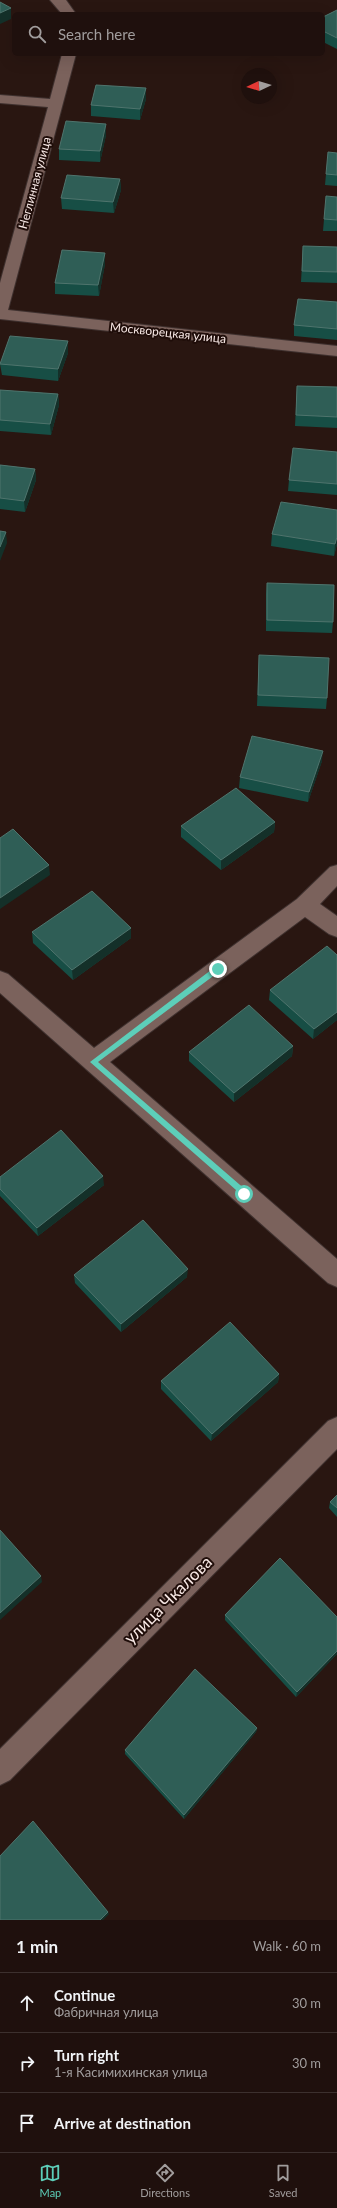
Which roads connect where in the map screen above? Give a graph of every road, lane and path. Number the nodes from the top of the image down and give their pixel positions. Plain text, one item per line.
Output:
1 (56, 0) edge
2 (68, 12) edge
3 (68, 56) edge
4 (0, 99) edge
5 (56, 104) junction
6 (0, 313) edge
7 (337, 351) edge
8 (337, 873) edge
9 (305, 905) junction
10 (337, 928) edge
11 (0, 980) edge
12 (93, 1062) junction
13 (337, 1275) edge
14 (337, 1430) edge
15 (0, 1770) edge

1 - 2 street
3 - 5 street, Неглинная улица
4 - 5 street
5 - 6 street, Неглинная улица
6 - 7 street, Москворецкая улица
8 - 9 street
9 - 10 street
9 - 12 street
11 - 12 street
12 - 13 street
14 - 15 street, улица Чкалова

